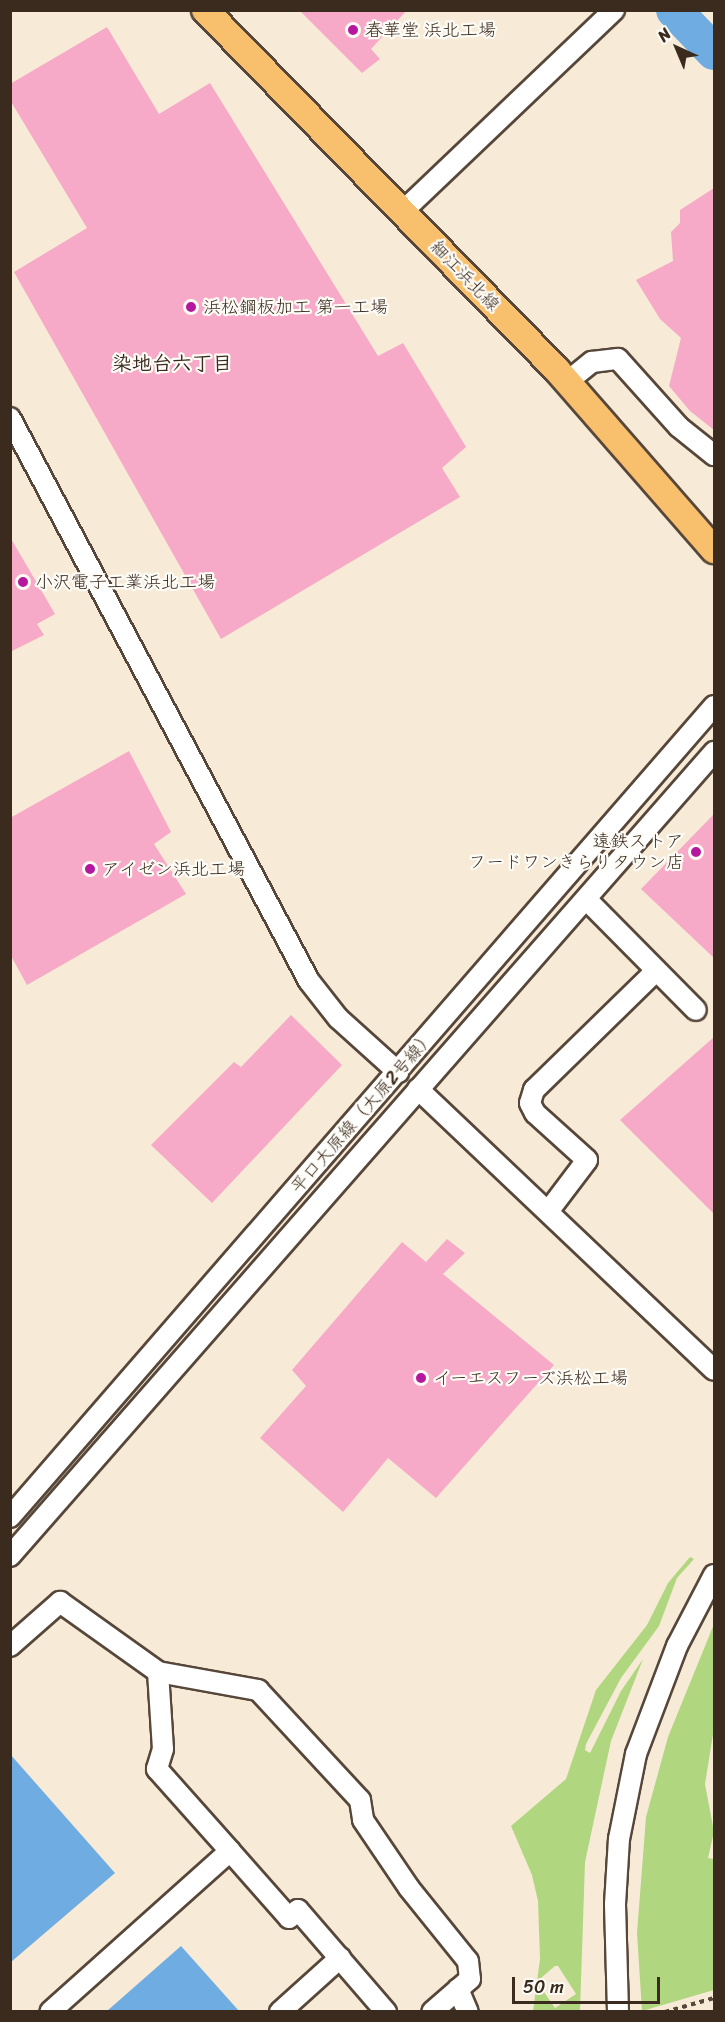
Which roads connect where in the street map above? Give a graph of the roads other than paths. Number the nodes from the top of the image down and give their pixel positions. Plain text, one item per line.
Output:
1 (205, 10) edge
2 (614, 10) edge
3 (402, 212) junction
4 (567, 382) junction
5 (10, 418) edge
6 (714, 455) edge
7 (714, 550) edge
8 (714, 706) edge
9 (714, 752) edge
10 (586, 899) junction
11 (655, 972) junction
12 (696, 1010) dead end
13 (398, 1072) junction
14 (418, 1089) junction
15 (550, 1209) junction
16 (714, 1370) edge
17 (10, 1517) edge
18 (10, 1556) edge
19 (714, 1575) edge
20 (10, 1646) edge
21 (158, 1672) junction
22 (231, 1851) junction
23 (340, 1958) junction
24 (458, 1989) junction
25 (50, 2012) edge
26 (280, 2012) edge
27 (386, 2012) edge
28 (432, 2012) edge
29 (468, 2012) edge
30 (618, 2012) edge

1 - 3 main road, 細江浜北線
2 - 3 street
3 - 4 main road, 細江浜北線
4 - 6 street
4 - 7 main road, 細江浜北線
5 - 13 street
8 - 13 street, 平口大原線（大原2号線）
9 - 10 street, 平口大原線（大原2号線）
10 - 11 street
10 - 14 street, 平口大原線（大原2号線）
11 - 12 street
11 - 15 street
13 - 17 street, 平口大原線（大原2号線）
14 - 15 street
14 - 18 street, 平口大原線（大原2号線）
15 - 16 street
19 - 30 street
20 - 21 street
21 - 22 street
21 - 24 street
22 - 23 street
22 - 25 street
23 - 26 street
23 - 27 street
24 - 28 street
24 - 29 street

